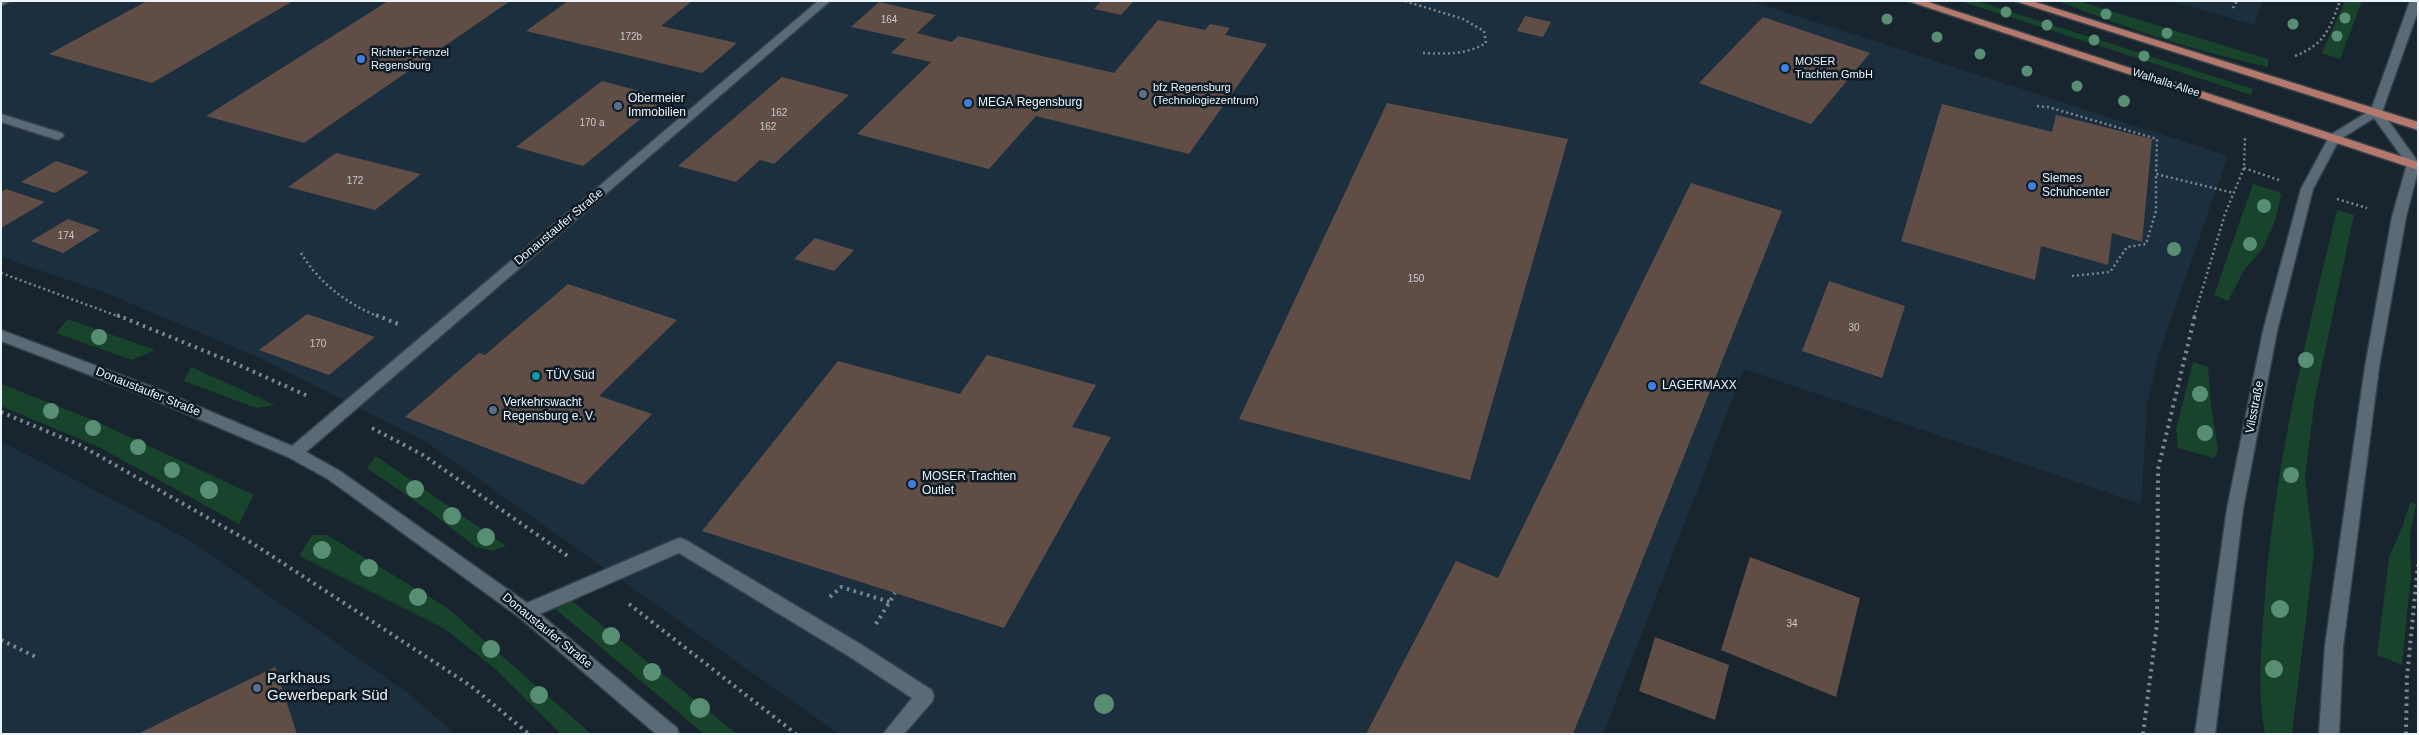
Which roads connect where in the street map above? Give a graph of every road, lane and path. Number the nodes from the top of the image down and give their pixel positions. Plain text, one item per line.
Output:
1 (5, 1) edge
2 (825, 1) edge
3 (1405, 1) edge
4 (1913, 1) edge
5 (2020, 1) edge
6 (2237, 1) edge
7 (2340, 1) edge
8 (2416, 1) edge
9 (1, 3) edge
10 (2233, 8) dead end
11 (1422, 53) dead end
12 (2286, 59) dead end
13 (2037, 106) dead end
14 (2376, 112) junction
15 (1, 118) edge
16 (2418, 126) edge
17 (58, 136) dead end
18 (2334, 138) junction
19 (2415, 165) edge
20 (2244, 168) dead end
21 (2156, 174) junction
22 (2234, 193) junction
23 (301, 254) dead end
24 (1, 273) edge
25 (2072, 276) dead end
26 (1, 335) edge
27 (432, 335) junction
28 (1, 412) edge
29 (342, 412) junction
30 (294, 453) junction
31 (2418, 565) edge
32 (598, 580) junction
33 (896, 593) dead end
34 (890, 602) junction
35 (525, 612) junction
36 (807, 621) junction
37 (874, 627) dead end
38 (1, 640) edge
39 (36, 657) dead end
40 (529, 734) edge
41 (670, 734) edge
42 (796, 734) edge
43 (892, 734) edge
44 (2143, 734) edge
45 (2205, 734) edge
46 (2329, 734) edge
47 (2406, 734) edge

1 - 9 street
2 - 27 street, Donaustaufer Straße
3 - 11 path
4 - 18 main road, Walhalla-Allee
5 - 14 main road
6 - 10 path
7 - 12 path
8 - 14 street
13 - 21 path
14 - 16 main road
14 - 18 street
14 - 19 street
15 - 17 street
18 - 19 main road, Walhalla-Allee
18 - 45 street, Vilsstraße
19 - 46 street
20 - 22 path
21 - 22 path
21 - 25 path
22 - 44 path
23 - 27 path
24 - 29 path
26 - 30 street, Donaustaufer Straße
27 - 29 street, Donaustaufer Straße
28 - 40 path
29 - 30 street, Donaustaufer Straße
29 - 32 path
30 - 35 street, Donaustaufer Straße
31 - 47 path
32 - 35 street
32 - 36 street
32 - 42 path
33 - 34 path
34 - 36 path
34 - 37 path
35 - 41 street, Donaustaufer Straße
36 - 43 street
38 - 39 path

